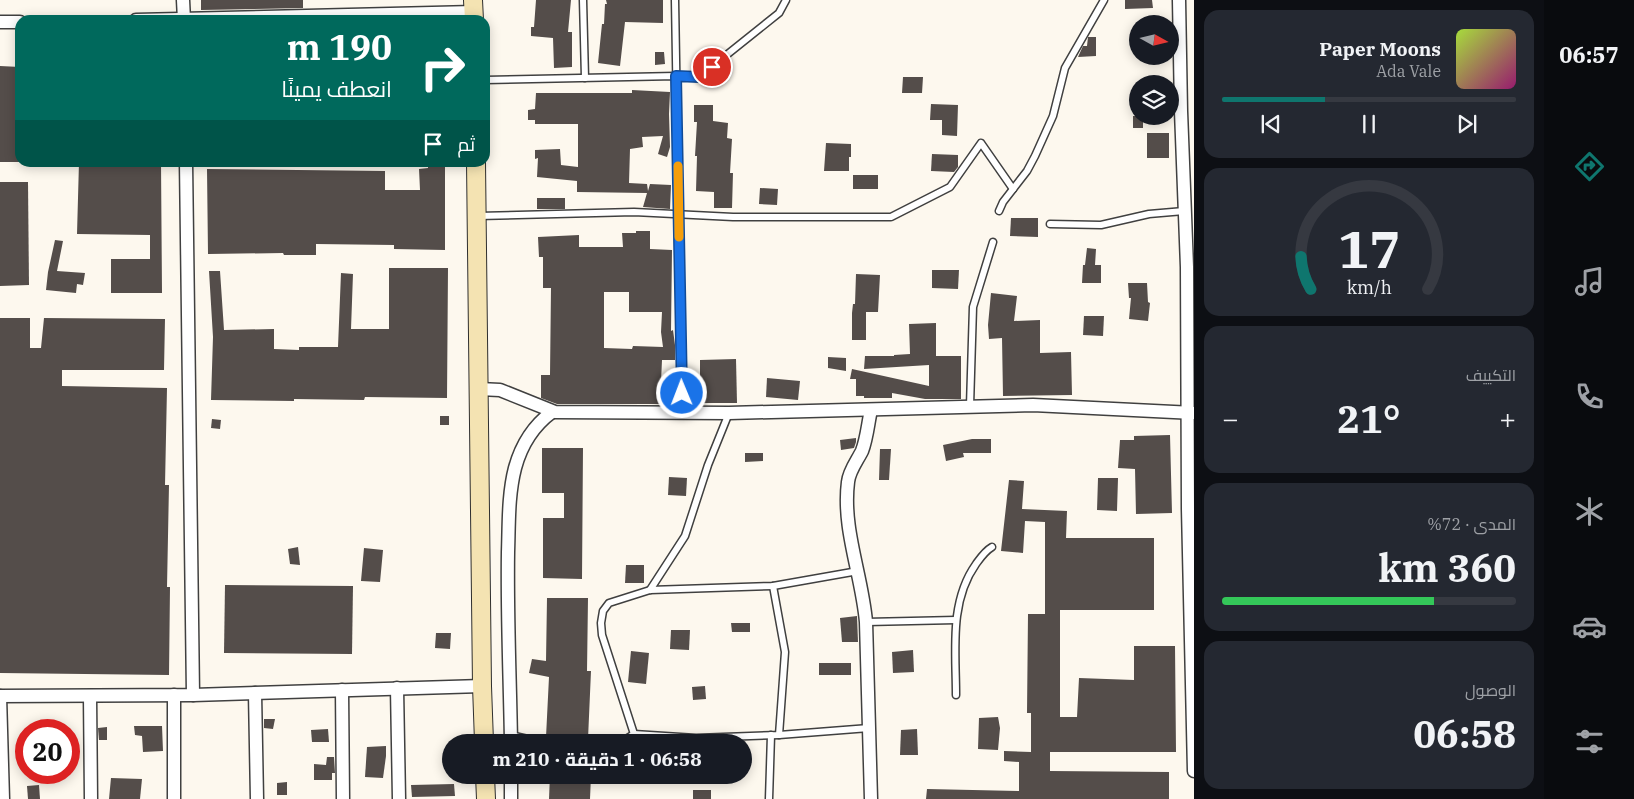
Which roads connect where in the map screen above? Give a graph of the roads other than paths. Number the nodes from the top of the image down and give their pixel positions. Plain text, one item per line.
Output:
1 (183, 0) edge
2 (583, 0) edge
3 (675, 0) edge
4 (786, 0) edge
5 (1104, 0) edge
6 (1180, 0) edge
7 (474, 11) edge
8 (184, 15) edge
9 (345, 15) edge
10 (0, 22) edge
11 (15, 22) edge
12 (676, 76) junction
13 (585, 78) junction
14 (490, 80) edge
15 (1181, 111) junction
16 (1194, 111) edge
17 (186, 167) edge
18 (476, 167) edge
19 (1013, 189) junction
20 (999, 211) dead end
21 (1184, 211) junction
22 (679, 214) junction
23 (477, 216) junction
24 (1050, 224) dead end
25 (993, 242) dead end
26 (479, 389) junction
27 (970, 406) junction
28 (871, 410) junction
29 (552, 412) junction
30 (682, 413) junction
31 (729, 413) junction
32 (1191, 413) edge
33 (1191, 509) edge
34 (992, 547) dead end
35 (858, 571) junction
36 (773, 586) junction
37 (650, 590) junction
38 (956, 620) junction
39 (866, 622) junction
40 (482, 686) junction
41 (397, 688) junction
42 (342, 690) junction
43 (255, 693) junction
44 (174, 695) junction
45 (193, 695) junction
46 (956, 695) dead end
47 (0, 696) edge
48 (90, 696) junction
49 (869, 728) junction
50 (484, 734) edge
51 (510, 734) edge
52 (634, 734) edge
53 (770, 735) junction
54 (778, 735) junction
55 (752, 736) edge
56 (1194, 769) edge
57 (486, 784) edge
58 (511, 784) edge
59 (3, 799) edge
60 (91, 799) edge
61 (174, 799) edge
62 (257, 799) edge
63 (343, 799) edge
64 (398, 799) edge
65 (486, 799) edge
66 (511, 799) edge
67 (769, 799) edge
68 (871, 799) edge

1 - 8 street
2 - 13 lane
3 - 12 lane
4 - 12 lane
5 - 19 lane
6 - 15 street
7 - 9 street
10 - 11 street
12 - 13 lane
12 - 22 lane
13 - 14 lane
15 - 16 street
15 - 21 street
17 - 45 street
18 - 23 street
19 - 20 lane
19 - 22 lane
21 - 24 lane
21 - 32 street
22 - 23 lane
22 - 30 lane
23 - 26 street
25 - 27 lane
26 - 29 street
26 - 40 street
27 - 28 street
27 - 32 street
28 - 31 street
28 - 35 street
29 - 30 street
29 - 51 street
30 - 31 street
31 - 37 lane
32 - 33 street
33 - 56 street
34 - 38 lane
35 - 36 lane
35 - 39 street
36 - 37 lane
36 - 54 lane
37 - 52 lane
38 - 39 lane
38 - 46 lane
39 - 49 street
40 - 41 street
40 - 50 street
41 - 42 street
41 - 64 street
42 - 43 street
42 - 63 street
43 - 45 street
43 - 62 street
44 - 45 street
44 - 48 street
44 - 61 street
47 - 48 street
47 - 59 street
48 - 60 street
49 - 54 lane
49 - 68 street
53 - 54 lane
53 - 55 lane
53 - 67 lane
57 - 65 street
58 - 66 street

